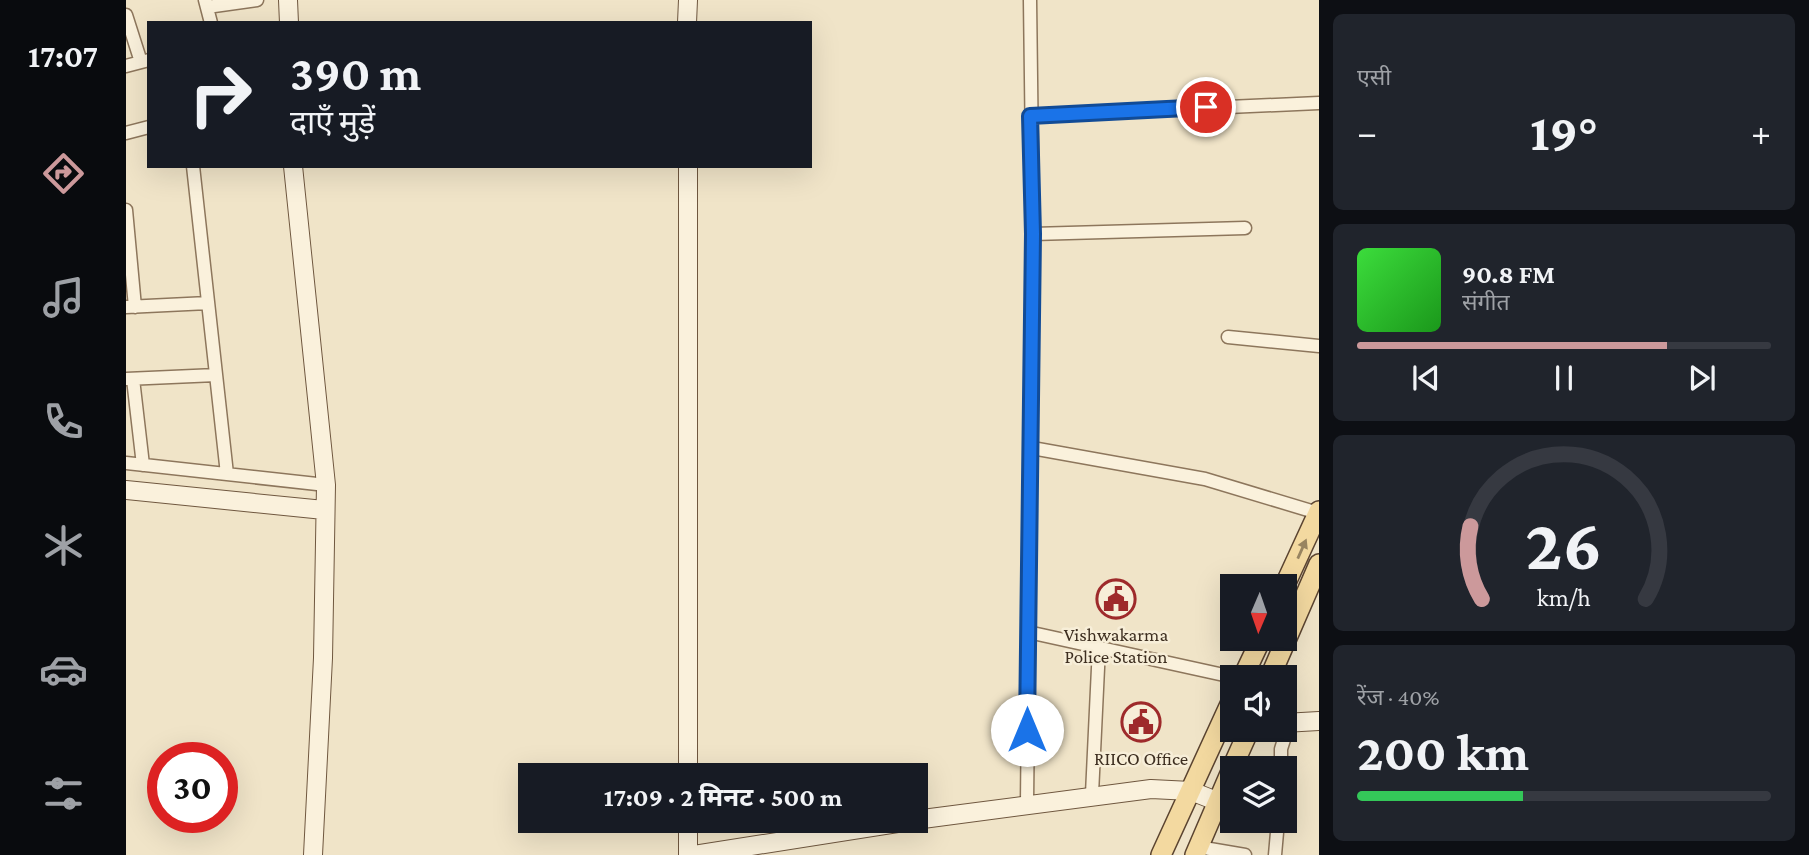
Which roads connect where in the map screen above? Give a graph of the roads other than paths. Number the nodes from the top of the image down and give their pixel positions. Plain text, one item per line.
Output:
1 (257, 0) edge
2 (288, 0) edge
3 (688, 0) edge
4 (1030, 0) edge
5 (206, 4) edge
6 (126, 15) edge
7 (210, 21) edge
8 (289, 21) edge
9 (687, 21) edge
10 (145, 61) edge
11 (126, 66) edge
12 (1319, 103) edge
13 (1030, 116) junction
14 (147, 128) edge
15 (126, 133) edge
16 (193, 168) edge
17 (293, 168) edge
18 (688, 168) edge
19 (126, 210) edge
20 (1245, 228) dead end
21 (1033, 234) junction
22 (128, 247) edge
23 (208, 303) junction
24 (131, 307) edge
25 (1228, 337) dead end
26 (1319, 346) edge
27 (216, 374) junction
28 (129, 379) edge
29 (1032, 448) junction
30 (126, 463) edge
31 (143, 465) junction
32 (227, 474) junction
33 (326, 485) junction
34 (126, 490) edge
35 (324, 510) junction
36 (1318, 512) edge
37 (1319, 564) edge
38 (1290, 574) edge
39 (1319, 585) edge
40 (1027, 632) junction
41 (1099, 647) junction
42 (1275, 665) edge
43 (1282, 665) edge
44 (1220, 674) edge
45 (1319, 720) edge
46 (1297, 723) edge
47 (1220, 727) edge
48 (688, 763) edge
49 (1191, 791) junction
50 (1092, 794) junction
51 (1219, 802) joint
52 (1027, 803) junction
53 (928, 818) edge
54 (688, 833) edge
55 (832, 833) edge
56 (1277, 833) edge
57 (1196, 851) edge
58 (313, 855) edge
59 (688, 855) edge
60 (694, 855) edge
61 (1161, 855) edge
62 (1245, 855) edge
63 (1275, 855) edge

1 - 5 street
2 - 8 street
3 - 9 street
4 - 13 street
5 - 7 street
6 - 10 street
10 - 11 street
12 - 13 street
13 - 21 street
14 - 15 street
16 - 23 street
17 - 33 street
18 - 48 street
19 - 22 street
20 - 21 street
21 - 29 street
22 - 24 street
23 - 24 street
23 - 27 street
25 - 26 street
27 - 28 street
27 - 32 street
28 - 31 street
29 - 36 street
29 - 40 street
30 - 31 street
31 - 32 street
32 - 33 street
33 - 35 street
34 - 35 street
35 - 58 street
38 -> 36 main road
37 - 42 main road
39 - 43 street
40 - 41 street
40 - 52 street
41 - 44 street
41 - 50 street
45 - 46 street
47 - 49 main road
49 - 50 street
49 - 51 street
49 - 61 main road
50 - 52 street
51 - 57 main road
52 - 53 street
54 - 59 street
55 - 60 street
56 - 63 street
57 - 62 street

